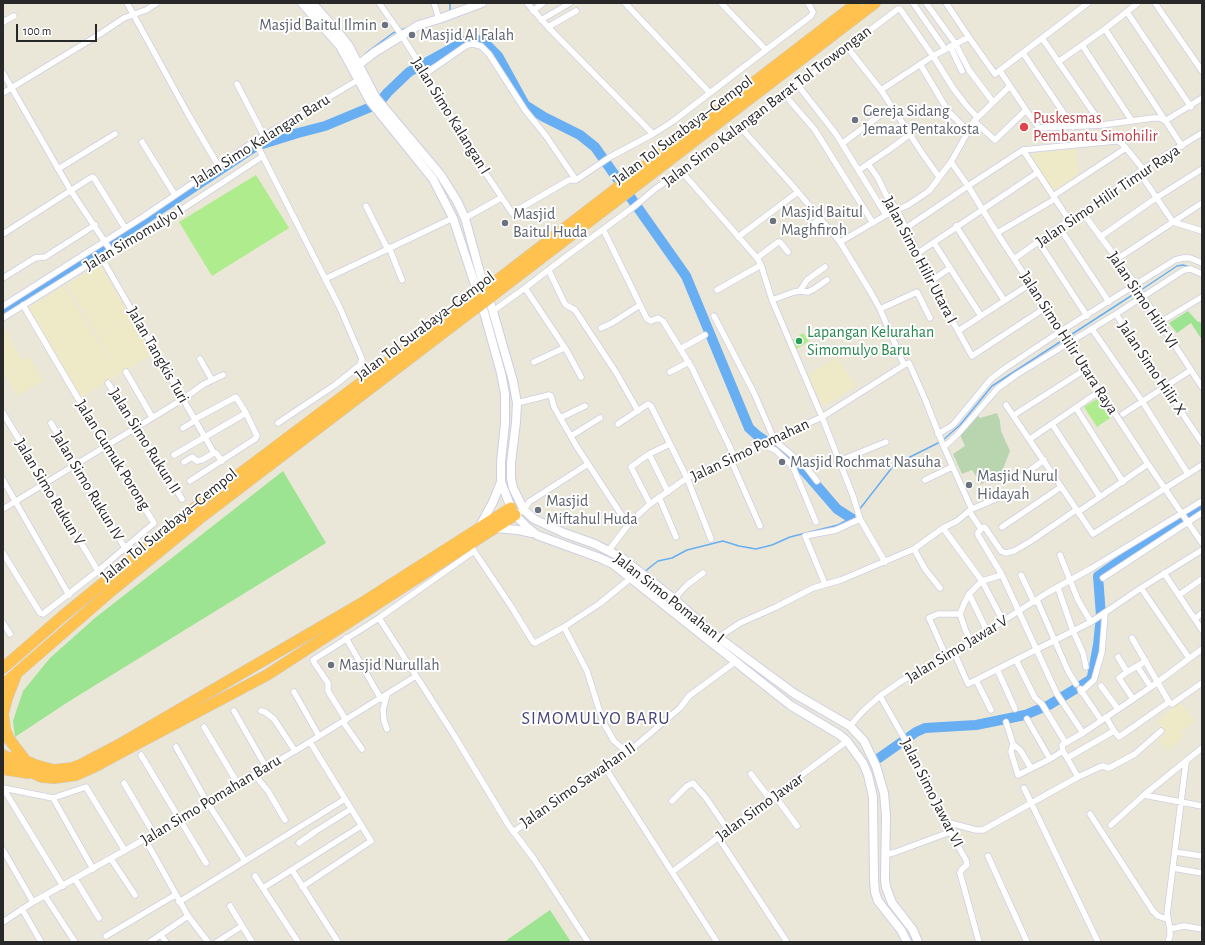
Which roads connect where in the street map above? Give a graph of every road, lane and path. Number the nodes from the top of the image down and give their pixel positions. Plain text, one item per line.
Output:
1 (127, 3) edge
2 (157, 3) edge
3 (302, 3) edge
4 (312, 3) edge
5 (379, 3) edge
6 (434, 3) edge
7 (482, 3) edge
8 (527, 3) edge
9 (543, 3) edge
10 (570, 3) edge
11 (625, 3) edge
12 (722, 3) edge
13 (808, 3) edge
14 (857, 3) edge
15 (875, 3) edge
16 (913, 3) edge
17 (926, 3) edge
18 (946, 3) edge
19 (1088, 3) edge
20 (1138, 3) edge
21 (1155, 3) edge
22 (533, 11) junction
23 (576, 11) dead end
24 (1127, 12) junction
25 (133, 14) junction
26 (14, 16) dead end
27 (439, 17) junction
28 (541, 20) junction
29 (3, 22) edge
30 (548, 27) junction
31 (1105, 29) junction
32 (399, 32) junction
33 (968, 37) junction
34 (1042, 38) junction
35 (1082, 45) junction
36 (950, 46) junction
37 (847, 47) junction
38 (766, 50) junction
39 (1023, 53) junction
40 (933, 56) junction
41 (1058, 62) junction
42 (360, 64) junction
43 (920, 64) junction
44 (962, 71) dead end
45 (1202, 71) edge
46 (424, 72) junction
47 (997, 72) junction
48 (3, 73) edge
49 (358, 80) junction
50 (237, 84) dead end
51 (797, 84) junction
52 (1010, 86) junction
53 (12, 88) junction
54 (881, 90) junction
55 (3, 93) edge
56 (710, 93) junction
57 (784, 94) junction
58 (1202, 98) edge
59 (373, 100) junction
60 (993, 102) junction
61 (1191, 106) junction
62 (891, 107) junction
63 (1026, 110) junction
64 (976, 119) junction
65 (1132, 121) junction
66 (1165, 121) junction
67 (1102, 125) junction
68 (1073, 127) junction
69 (741, 128) junction
70 (968, 131) junction
71 (1202, 133) edge
72 (115, 134) dead end
73 (653, 134) junction
74 (909, 134) junction
75 (264, 136) junction
76 (142, 142) dead end
77 (256, 142) junction
78 (842, 143) junction
79 (1182, 146) junction
80 (1126, 148) junction
81 (1023, 150) junction
82 (262, 155) junction
83 (951, 162) junction
84 (868, 164) junction
85 (218, 165) junction
86 (58, 169) junction
87 (1202, 169) edge
88 (859, 170) junction
89 (1141, 171) junction
90 (682, 172) junction
91 (1037, 173) junction
92 (436, 176) junction
93 (939, 177) junction
94 (576, 180) junction
95 (968, 186) junction
96 (625, 187) junction
97 (71, 191) junction
98 (798, 192) junction
99 (175, 195) junction
100 (1054, 197) junction
101 (501, 198) junction
102 (1156, 198) junction
103 (1202, 203) edge
104 (366, 206) dead end
105 (982, 209) junction
106 (897, 210) junction
107 (1083, 213) junction
108 (886, 215) junction
109 (453, 218) junction
110 (466, 218) junction
111 (820, 219) junction
112 (1070, 220) junction
113 (1172, 222) junction
114 (872, 223) junction
115 (95, 225) junction
116 (956, 226) junction
117 (1059, 227) junction
118 (125, 228) junction
119 (906, 228) junction
120 (603, 229) junction
121 (1202, 231) edge
122 (800, 233) dead end
123 (996, 233) junction
124 (3, 234) edge
125 (738, 237) junction
126 (1100, 237) junction
127 (105, 241) junction
128 (1038, 241) junction
129 (840, 242) junction
130 (934, 243) junction
131 (388, 248) junction
132 (110, 250) junction
133 (788, 252) dead end
134 (918, 253) junction
135 (101, 257) junction
136 (757, 258) junction
137 (1014, 259) junction
138 (1117, 259) junction
139 (1202, 263) edge
140 (761, 264) junction
141 (825, 267) dead end
142 (950, 268) junction
143 (549, 271) junction
144 (1202, 274) edge
145 (3, 278) edge
146 (325, 279) junction
147 (402, 280) dead end
148 (827, 280) dead end
149 (931, 281) junction
150 (1030, 284) junction
151 (525, 288) junction
152 (717, 290) dead end
153 (800, 291) junction
154 (1139, 291) junction
155 (1202, 297) edge
156 (772, 300) junction
157 (1004, 300) junction
158 (1109, 302) junction
159 (23, 305) junction
160 (640, 305) junction
161 (3, 306) edge
162 (470, 307) junction
163 (1046, 308) junction
164 (880, 309) junction
165 (493, 311) junction
166 (1116, 314) junction
167 (714, 316) dead end
168 (981, 316) junction
169 (1087, 316) junction
170 (3, 318) edge
171 (930, 318) dead end
172 (1159, 323) junction
173 (601, 328) dead end
174 (1092, 329) junction
175 (958, 331) junction
176 (705, 335) dead end
177 (1065, 337) junction
178 (564, 348) junction
179 (680, 349) junction
180 (200, 359) dead end
181 (534, 362) dead end
182 (689, 362) junction
183 (904, 365) junction
184 (1086, 369) junction
185 (1190, 370) junction
186 (126, 372) dead end
187 (670, 372) dead end
188 (223, 376) dead end
189 (581, 377) dead end
190 (212, 380) junction
191 (108, 383) dead end
192 (1164, 387) junction
193 (1202, 387) edge
194 (1100, 391) junction
195 (183, 399) junction
196 (1142, 401) junction
197 (517, 403) junction
198 (1006, 405) dead end
199 (585, 406) dead end
200 (1076, 408) junction
201 (638, 411) junction
202 (3, 412) edge
203 (246, 413) junction
204 (1122, 414) dead end
205 (1014, 415) junction
206 (152, 417) junction
207 (822, 417) junction
208 (560, 418) junction
209 (600, 418) dead end
210 (195, 420) junction
211 (51, 423) dead end
212 (278, 423) dead end
213 (618, 424) dead end
214 (1052, 424) junction
215 (136, 427) junction
216 (183, 428) dead end
217 (571, 436) junction
218 (939, 436) junction
219 (205, 438) junction
220 (1030, 439) junction
221 (770, 440) junction
222 (886, 442) dead end
223 (1202, 443) edge
224 (670, 444) junction
225 (106, 446) junction
226 (943, 446) junction
227 (214, 453) junction
228 (649, 454) junction
229 (174, 456) dead end
230 (732, 457) junction
231 (1044, 460) junction
232 (839, 461) junction
233 (184, 462) dead end
234 (222, 462) junction
235 (588, 464) junction
236 (1148, 464) junction
237 (75, 465) junction
238 (1202, 465) edge
239 (952, 467) junction
240 (1188, 474) junction
241 (687, 478) junction
242 (3, 480) edge
243 (925, 480) dead end
244 (1017, 480) dead end
245 (190, 481) dead end
246 (500, 482) junction
247 (817, 482) dead end
248 (1124, 482) junction
249 (46, 483) junction
250 (1061, 487) junction
251 (1165, 489) junction
252 (668, 492) junction
253 (659, 497) junction
254 (1100, 497) junction
255 (182, 499) dead end
256 (996, 499) dead end
257 (1202, 501) edge
258 (15, 502) junction
259 (650, 504) junction
260 (3, 509) edge
261 (518, 509) junction
262 (970, 510) junction
263 (1077, 511) junction
264 (1202, 513) edge
265 (858, 514) junction
266 (1183, 514) junction
267 (816, 522) dead end
268 (1188, 522) junction
269 (628, 525) junction
270 (480, 526) junction
271 (760, 526) dead end
272 (1002, 527) dead end
273 (493, 528) junction
274 (943, 528) junction
275 (981, 528) junction
276 (537, 534) junction
277 (676, 537) dead end
278 (711, 538) dead end
279 (1202, 543) edge
280 (470, 544) junction
281 (125, 548) junction
282 (610, 548) junction
283 (914, 549) junction
284 (1202, 550) edge
285 (3, 553) edge
286 (1060, 556) dead end
287 (885, 562) junction
288 (98, 571) junction
289 (703, 573) dead end
290 (1164, 574) junction
291 (1002, 575) junction
292 (1021, 575) dead end
293 (631, 578) junction
294 (1103, 578) dead end
295 (1202, 579) edge
296 (982, 581) junction
297 (1071, 581) junction
298 (825, 584) junction
299 (940, 588) dead end
300 (1058, 588) junction
301 (1141, 588) junction
302 (969, 594) junction
303 (69, 595) junction
304 (1179, 595) junction
305 (674, 599) junction
306 (1036, 601) junction
307 (365, 607) junction
308 (1020, 611) junction
309 (1202, 613) edge
310 (960, 614) junction
311 (1101, 615) junction
312 (379, 618) junction
313 (1194, 619) junction
314 (1003, 621) junction
315 (1091, 622) junction
316 (3, 623) edge
317 (564, 627) junction
318 (1202, 630) edge
319 (987, 631) junction
320 (1073, 631) junction
321 (10, 634) dead end
322 (719, 637) junction
323 (346, 638) junction
324 (1132, 638) dead end
325 (1055, 640) junction
326 (970, 641) junction
327 (1202, 649) edge
328 (1036, 650) junction
329 (954, 652) junction
330 (946, 656) junction
331 (1118, 657) dead end
332 (1189, 658) junction
333 (1016, 660) junction
334 (1146, 661) junction
335 (735, 662) junction
336 (1137, 666) junction
337 (1086, 667) dead end
338 (3, 668) edge
339 (997, 669) junction
340 (1127, 672) junction
341 (16, 673) junction
342 (416, 676) junction
343 (976, 680) junction
344 (1158, 682) junction
345 (1202, 683) edge
346 (3, 685) edge
347 (1101, 686) dead end
348 (1151, 687) junction
349 (1079, 688) junction
350 (294, 692) dead end
351 (792, 692) junction
352 (387, 695) junction
353 (880, 696) junction
354 (381, 699) junction
355 (782, 699) junction
356 (1133, 699) junction
357 (1169, 702) junction
358 (1015, 709) dead end
359 (1118, 709) junction
360 (991, 710) dead end
361 (234, 711) dead end
362 (260, 711) dead end
363 (1027, 718) dead end
364 (1103, 719) junction
365 (344, 721) junction
366 (1006, 722) dead end
367 (850, 726) junction
368 (204, 727) dead end
369 (387, 729) dead end
370 (1114, 731) junction
371 (1161, 731) dead end
372 (1083, 733) junction
373 (319, 736) junction
374 (848, 741) junction
375 (310, 742) junction
376 (1065, 742) junction
377 (1013, 744) junction
378 (176, 747) dead end
379 (3, 748) edge
380 (1202, 748) edge
381 (362, 749) dead end
382 (295, 751) junction
383 (1064, 751) junction
384 (627, 752) junction
385 (3, 755) edge
386 (141, 755) dead end
387 (1067, 758) junction
388 (1050, 759) junction
389 (25, 760) junction
390 (1186, 762) junction
391 (266, 767) junction
392 (1031, 768) junction
393 (3, 769) edge
394 (606, 769) junction
395 (33, 774) junction
396 (254, 774) junction
397 (751, 774) dead end
398 (1078, 777) junction
399 (124, 783) dead end
400 (238, 784) junction
401 (3, 788) edge
402 (1024, 788) dead end
403 (1144, 795) junction
404 (772, 797) junction
405 (53, 798) junction
406 (345, 799) junction
407 (672, 801) dead end
408 (207, 802) junction
409 (1032, 803) junction
410 (1181, 803) junction
411 (1202, 806) edge
412 (351, 809) junction
413 (1090, 814) dead end
414 (179, 819) junction
415 (284, 820) dead end
416 (946, 822) junction
417 (1111, 825) dead end
418 (361, 826) junction
419 (797, 826) dead end
420 (728, 830) junction
421 (513, 832) junction
422 (950, 832) junction
423 (154, 834) junction
424 (718, 837) junction
425 (145, 840) junction
426 (299, 843) dead end
427 (125, 851) junction
428 (1176, 852) junction
429 (4, 854) edge
430 (885, 855) junction
431 (988, 856) dead end
432 (1202, 856) edge
433 (111, 859) junction
434 (245, 861) junction
435 (206, 863) dead end
436 (1173, 868) junction
437 (94, 869) junction
438 (292, 870) junction
439 (672, 872) junction
440 (1202, 873) edge
441 (255, 876) dead end
442 (75, 879) junction
443 (63, 886) junction
444 (302, 887) junction
445 (263, 888) junction
446 (175, 895) junction
447 (46, 896) junction
448 (134, 896) dead end
449 (33, 902) junction
450 (179, 902) junction
451 (230, 906) dead end
452 (22, 909) junction
453 (188, 916) junction
454 (99, 918) dead end
455 (1167, 919) junction
456 (3, 922) edge
457 (241, 923) junction
458 (1170, 929) junction
459 (1201, 930) edge
460 (161, 935) junction
461 (106, 936) dead end
462 (335, 941) edge
463 (905, 941) edge
464 (41, 942) edge
465 (76, 942) edge
466 (150, 942) edge
467 (166, 942) edge
468 (208, 942) edge
469 (217, 942) edge
470 (252, 942) edge
471 (298, 942) edge
472 (588, 942) edge
473 (716, 942) edge
474 (787, 942) edge
475 (918, 942) edge
476 (979, 942) edge
477 (1027, 942) edge
478 (1098, 942) edge
479 (1168, 942) edge

1 - 25 street
2 - 25 street
3 - 49 main road
4 - 42 main road
5 - 32 street, Jalan Simo Kalangan I
6 - 27 street
7 - 27 main road
8 - 22 street
9 - 22 street
10 - 28 street
11 - 56 street
12 - 38 street
13 - 38 street, Jalan Simo Kalangan I
14 - 96 highway, Jalan Tol Surabaya–Gempol
15 - 96 highway, Jalan Tol Surabaya–Gempol
16 - 36 street
17 - 36 street
18 - 33 street
19 - 34 street
20 - 24 street
21 - 45 street
22 - 28 street
23 - 30 street
24 - 31 street
24 - 61 street
25 - 53 street
25 - 85 street
26 - 29 street
27 - 32 main road
28 - 30 street
30 - 73 street
31 - 35 street
31 - 66 street
32 - 42 main road
32 - 46 street, Jalan Simo Kalangan I
33 - 36 street
33 - 47 street
34 - 39 street
34 - 41 street
35 - 41 street
35 - 65 street
36 - 40 street
36 - 44 street
36 - 60 street
37 - 40 street, Jalan Simo Kalangan Barat Tol Trowongan
37 - 51 street, Jalan Simo Kalangan Barat Tol Trowongan
37 - 54 street
38 - 56 street, Jalan Simo Kalangan I
39 - 47 street
39 - 68 street
40 - 43 street
40 - 64 street
41 - 67 street
42 - 59 main road
43 - 54 street
43 - 70 street
46 - 94 street
46 - 101 street, Jalan Simo Kalangan I
47 - 52 street
48 - 53 street
49 - 59 main road
49 - 75 street, Jalan Simo Kalangan Baru
50 - 75 street
51 - 57 street, Jalan Simo Kalangan Barat Tol Trowongan
51 - 78 street
52 - 60 street
52 - 63 street
53 - 55 street
53 - 86 street
54 - 62 street
56 - 73 street, Jalan Simo Kalangan I
57 - 69 street, Jalan Simo Kalangan Barat Tol Trowongan
57 - 114 street
58 - 61 street
59 - 92 main road
60 - 64 street
61 - 66 street
62 - 74 street
62 - 78 street
63 - 64 street
63 - 68 street
64 - 70 street
65 - 66 street
65 - 67 street
66 - 79 street
67 - 68 street
69 - 90 street, Jalan Simo Kalangan Barat Tol Trowongan
69 - 98 street
70 - 83 street
71 - 79 street, Jalan Simo Hilir Timur Raya
72 - 86 street
73 - 94 street, Jalan Simo Kalangan I
74 - 84 street
74 - 93 street
75 - 77 street, Jalan Simo Kalangan Baru
76 - 99 street
77 - 82 street
77 - 85 street, Jalan Simo Kalangan Baru
78 - 88 street
79 - 89 street, Jalan Simo Hilir Timur Raya
80 - 81 street
80 - 89 street
80 - 100 street
81 - 91 street
81 - 95 street
82 - 132 street, Jalan Simomulyo I
82 - 146 street
83 - 93 street
83 - 95 street, Jalan Simo Hilir Utara Raya
84 - 88 street
84 - 106 street, Jalan Simo Hilir Utara I
85 - 99 street, Jalan Simo Kalangan Baru
86 - 97 street
87 - 102 street
88 - 108 street
89 - 102 street
89 - 107 street, Jalan Simo Hilir Timur Raya
90 - 120 street, Jalan Simo Kalangan Barat Tol Trowongan
90 - 125 street
91 - 100 street
91 - 105 street
92 - 109 main road
92 - 110 main road
93 - 106 street
94 - 101 street, Jalan Simo Kalangan I
95 - 105 street, Jalan Simo Hilir Utara Raya
95 - 119 street
96 - 162 highway, Jalan Tol Surabaya–Gempol, bridge
97 - 115 street
97 - 118 street
97 - 124 street
98 - 111 street
98 - 125 street
99 - 118 street, Jalan Simo Kalangan Baru
100 - 112 street
100 - 123 street
101 - 110 street
102 - 113 street
102 - 126 street
103 - 113 street
104 - 131 street
105 - 116 street
105 - 123 street, Jalan Simo Hilir Utara Raya
106 - 108 street
106 - 119 street, Jalan Simo Hilir Utara I
107 - 112 street, Jalan Simo Hilir Timur Raya
107 - 126 street, Jalan Simo Hilir VI
108 - 114 street
109 - 131 street
109 - 246 main road
110 - 165 main road
111 - 122 street
111 - 129 street
112 - 117 street, Jalan Simo Hilir Timur Raya
113 - 121 street
113 - 138 street
114 - 129 street
115 - 127 street
115 - 145 street
116 - 130 street
116 - 157 street
117 - 128 street, Jalan Simo Hilir Timur Raya
117 - 158 street
118 - 127 street, Jalan Simo Kalangan Baru
119 - 134 street, Jalan Simo Hilir Utara I
120 - 143 street, Jalan Simo Kalangan Barat Tol Trowongan
120 - 160 street
123 - 137 street, Jalan Simo Hilir Utara Raya
125 - 136 street
126 - 138 street, Jalan Simo Hilir VI
127 - 132 street
127 - 161 street, Jalan Simo Kalangan Baru
128 - 137 street, Jalan Simo Hilir Timur Raya
128 - 169 street
129 - 164 street
130 - 134 street
130 - 142 street
131 - 146 street
131 - 147 street
132 - 135 street, Jalan Simomulyo I
133 - 136 street
134 - 149 street, Jalan Simo Hilir Utara I
135 - 159 street, Jalan Simomulyo I
135 - 195 street, Jalan Tangkis Turi
136 - 140 street
137 - 150 street, Jalan Simo Hilir Utara Raya
138 - 154 street, Jalan Simo Hilir VI
139 - 154 street
140 - 152 street
140 - 156 street
141 - 153 street
142 - 149 street
142 - 168 street
143 - 151 street, Jalan Simo Kalangan Barat Tol Trowongan
143 - 201 street
144 - 154 street
146 - 212 street
148 - 153 street
149 - 175 street, Jalan Simo Hilir Utara I
150 - 157 street
150 - 163 street, Jalan Simo Hilir Utara Raya
151 - 165 street, Jalan Simo Kalangan Barat Tol Trowongan
151 - 178 street
153 - 156 street
154 - 158 street
154 - 166 street
154 - 172 street, Jalan Simo Hilir VI
155 - 172 street
156 - 207 street
157 - 168 street
158 - 169 street
159 - 170 street, Jalan Simomulyo I
159 - 225 street, Jalan Gumuk Porong
160 - 173 street
160 - 179 street
162 - 338 highway, Jalan Tol Surabaya–Gempol
162 - 341 highway, Jalan Tol Surabaya–Gempol
163 - 175 street, Jalan Simo Hilir Utara I
163 - 177 street, Jalan Simo Hilir Utara Raya
164 - 171 street
164 - 183 street
165 - 197 main road
166 - 174 street
166 - 192 street, Jalan Simo Hilir X
167 - 221 street
168 - 175 street
169 - 177 street
172 - 185 street, Jalan Simo Hilir VI
174 - 177 street
174 - 196 street
176 - 179 street
177 - 184 street, Jalan Simo Hilir Utara Raya
177 - 218 street
177 - 226 street
178 - 181 street
178 - 189 street
179 - 182 street
180 - 190 street
182 - 187 street
182 - 230 street
183 - 207 street, Jalan Simo Pomahan
183 - 218 street
184 - 194 street, Jalan Simo Hilir Utara Raya
184 - 205 street
185 - 192 street
185 - 193 street, Jalan Simo Hilir VI
186 - 206 street
188 - 190 street
190 - 195 street
191 - 215 street, Jalan Simo Rukun II
192 - 196 street
192 - 223 street, Jalan Simo Hilir X
194 - 200 street
194 - 236 street, Jalan Simo Hilir Utara Raya
195 - 206 street
195 - 210 street, Jalan Tangkis Turi
196 - 204 street
196 - 240 street
197 - 208 street
197 - 261 main road
198 - 205 street
199 - 208 street
200 - 214 street
200 - 248 street
201 - 213 street
201 - 224 street
202 - 249 street, Jalan Simo Rukun V
203 - 210 street
203 - 219 street
203 - 234 street
205 - 220 street
206 - 215 street
207 - 221 street, Jalan Simo Pomahan
207 - 232 street
208 - 217 street
209 - 217 street
210 - 216 street
210 - 219 street, Jalan Tangkis Turi
211 - 237 street, Jalan Simo Rukun IV
214 - 220 street
214 - 254 street
215 - 225 street
215 - 255 street, Jalan Simo Rukun II
217 - 235 street
218 - 226 street
219 - 227 street, Jalan Tangkis Turi
219 - 229 street
220 - 231 street
221 - 230 street, Jalan Simo Pomahan
221 - 247 street
221 - 267 street
222 - 232 street
224 - 228 street
224 - 241 street
225 - 237 street
225 - 281 street, Jalan Gumuk Porong
226 - 239 street
227 - 233 street
227 - 234 street, Jalan Tangkis Turi
228 - 252 street
228 - 259 street
230 - 241 street, Jalan Simo Pomahan
230 - 271 street
231 - 244 street
231 - 250 street
232 - 265 street
234 - 245 street
235 - 261 street
235 - 269 street
236 - 248 street
236 - 251 street, Jalan Simo Hilir Utara Raya
237 - 249 street
237 - 281 street, Jalan Simo Rukun IV
238 - 240 street
239 - 243 street
239 - 262 street
240 - 251 street
241 - 252 street, Jalan Simo Pomahan
241 - 278 street
242 - 258 street
246 - 261 main road
246 - 270 main road
248 - 254 street
249 - 258 street
249 - 288 street, Jalan Simo Rukun V
250 - 263 street
250 - 272 street
251 - 263 street
251 - 266 street, Jalan Simo Hilir Utara Raya
252 - 253 street, Jalan Simo Pomahan
253 - 259 street, Jalan Simo Pomahan
253 - 277 street
254 - 263 street
256 - 262 street
257 - 266 street, Jalan Simo Jawar V
258 - 260 street
258 - 303 street
259 - 269 street, Jalan Simo Pomahan
261 - 270 highway
261 - 273 highway
261 - 276 main road
261 - 282 main road, Jalan Simo Pomahan I
262 - 274 street
262 - 275 street
263 - 275 street
264 - 268 street
265 - 287 street
265 - 298 street
266 - 268 street, Jalan Simo Hilir Utara Raya
266 - 297 street, Jalan Simo Jawar V
268 - 279 street, Jalan Simo Hilir Utara Raya
268 - 294 street
269 - 282 street, Jalan Simo Pomahan
270 - 280 highway
273 - 276 main road
273 - 280 highway
274 - 283 street
274 - 296 street
275 - 291 street
276 - 293 main road
280 - 307 highway
280 - 312 street
280 - 317 street
281 - 288 street, Jalan Gumuk Porong
282 - 305 main road, Jalan Simo Pomahan I
283 - 287 street
283 - 299 street
284 - 290 street
285 - 303 street, Jalan Gumuk Porong
286 - 297 street
287 - 298 street
288 - 303 street, Jalan Gumuk Porong
289 - 305 street
290 - 301 street
290 - 304 street
291 - 296 street
291 - 308 street
292 - 306 street
293 - 317 street
293 - 335 main road
295 - 304 street
296 - 302 street
296 - 314 street
297 - 300 street, Jalan Simo Jawar V
297 - 315 street
298 - 322 street
300 - 306 street, Jalan Simo Jawar V
300 - 320 street
301 - 311 street
301 - 332 street
302 - 310 street
302 - 319 street
304 - 313 street
305 - 322 main road, Jalan Simo Pomahan I
306 - 308 street, Jalan Simo Jawar V
306 - 325 street
307 - 389 highway
307 - 395 highway
308 - 314 street, Jalan Simo Jawar V
308 - 328 street
309 - 313 street
310 - 326 street
310 - 330 street
311 - 315 street
311 - 349 street
312 - 323 street
312 - 342 street
313 - 318 street
314 - 319 street, Jalan Simo Jawar V
315 - 320 street
316 - 321 street
317 - 384 street
319 - 326 street, Jalan Simo Jawar V
320 - 325 street
320 - 337 street
322 - 351 main road, Jalan Simo Pomahan I
323 - 354 street
323 - 365 street
324 - 334 street
325 - 328 street
325 - 349 street
326 - 329 street, Jalan Simo Jawar V
327 - 332 street
328 - 333 street
328 - 372 street
329 - 330 street, Jalan Simo Jawar V
329 - 343 street
330 - 353 street, Jalan Simo Jawar V
331 - 340 street
332 - 344 street
333 - 339 street
333 - 376 street
334 - 336 street
334 - 344 street
335 - 355 main road
335 - 384 street, Jalan Simo Sawahan II
336 - 340 street
336 - 348 street
339 - 343 street
339 - 358 street
340 - 356 street
341 - 346 highway, Jalan Tol Surabaya–Gempol
341 - 389 highway
342 - 352 street, Jalan Simo Pomahan Baru
342 - 421 street
343 - 360 street
344 - 348 street
344 - 357 street
345 - 357 street
347 - 359 street
348 - 356 street
349 - 364 street
350 - 373 street
351 - 355 main road
351 - 367 main road, Jalan Simo Pomahan I
352 - 354 street, Jalan Simo Pomahan Baru
352 - 369 street
353 - 367 street, Jalan Simo Jawar V
353 - 416 street, Jalan Simo Jawar VI
354 - 365 street, Jalan Simo Pomahan Baru
355 - 374 main road
356 - 359 street
357 - 370 street
359 - 364 street
361 - 391 street
362 - 382 street
363 - 388 street
364 - 370 street
364 - 372 street
365 - 373 street, Jalan Simo Pomahan Baru
365 - 381 street
366 - 377 street
367 - 430 main road, Jalan Simo Pomahan I
368 - 400 street
370 - 387 street
371 - 398 street
372 - 376 street
373 - 375 street, Jalan Simo Pomahan Baru
374 - 404 street, Jalan Simo Jawar
374 - 463 main road
375 - 382 street, Jalan Simo Pomahan Baru
375 - 406 street
376 - 383 street
377 - 392 street
377 - 392 street
378 - 408 street
379 - 389 highway
380 - 390 street
382 - 391 street, Jalan Simo Pomahan Baru
383 - 387 street
383 - 388 street
384 - 394 street, Jalan Simo Sawahan II
385 - 395 highway
386 - 414 street
387 - 398 street
388 - 392 street
390 - 403 street
390 - 410 street
391 - 396 street, Jalan Simo Pomahan Baru
393 - 395 highway
394 - 421 street, Jalan Simo Sawahan II
394 - 439 street
396 - 400 street, Jalan Simo Pomahan Baru
396 - 415 street
397 - 404 street
398 - 409 street
399 - 423 street
400 - 408 street, Jalan Simo Pomahan Baru
401 - 405 street
401 - 443 street
402 - 409 street
403 - 410 street
403 - 417 street
404 - 419 street
404 - 420 street, Jalan Simo Jawar
405 - 427 street
405 - 437 street
406 - 412 street
406 - 434 street
407 - 420 street
408 - 414 street, Jalan Simo Pomahan Baru
408 - 434 street
409 - 416 street
409 - 478 street
410 - 411 street
410 - 428 street
412 - 418 street
412 - 426 street
413 - 455 street
414 - 423 street, Jalan Simo Pomahan Baru
414 - 435 street
416 - 422 street, Jalan Simo Jawar VI
418 - 438 street
418 - 444 street
420 - 424 street, Jalan Simo Jawar
421 - 472 street
422 - 430 street
422 - 476 street, Jalan Simo Jawar VI
423 - 425 street, Jalan Simo Pomahan Baru
424 - 439 street, Jalan Simo Jawar
424 - 474 street
425 - 427 street, Jalan Simo Pomahan Baru
425 - 446 street
427 - 433 street, Jalan Simo Pomahan Baru
428 - 432 street
428 - 436 street
429 - 449 street
430 - 475 main road, Jalan Simo Pomahan I
431 - 477 street
433 - 437 street, Jalan Simo Pomahan Baru
433 - 448 street
434 - 450 street
436 - 440 street
436 - 455 street
437 - 442 street, Jalan Simo Pomahan Baru
438 - 444 street
438 - 445 street
439 - 473 street
441 - 445 street
442 - 443 street, Jalan Simo Pomahan Baru
442 - 454 street
443 - 447 street, Jalan Simo Pomahan Baru
444 - 462 street
445 - 471 street
446 - 450 street
446 - 461 street
447 - 449 street, Jalan Simo Pomahan Baru
447 - 465 street
449 - 452 street, Jalan Simo Pomahan Baru
450 - 453 street
451 - 457 street
452 - 456 street, Jalan Simo Pomahan Baru
452 - 464 street
453 - 460 street
453 - 468 street
455 - 458 street
457 - 469 street
457 - 470 street
458 - 459 street
458 - 479 street
460 - 466 street
460 - 467 street

